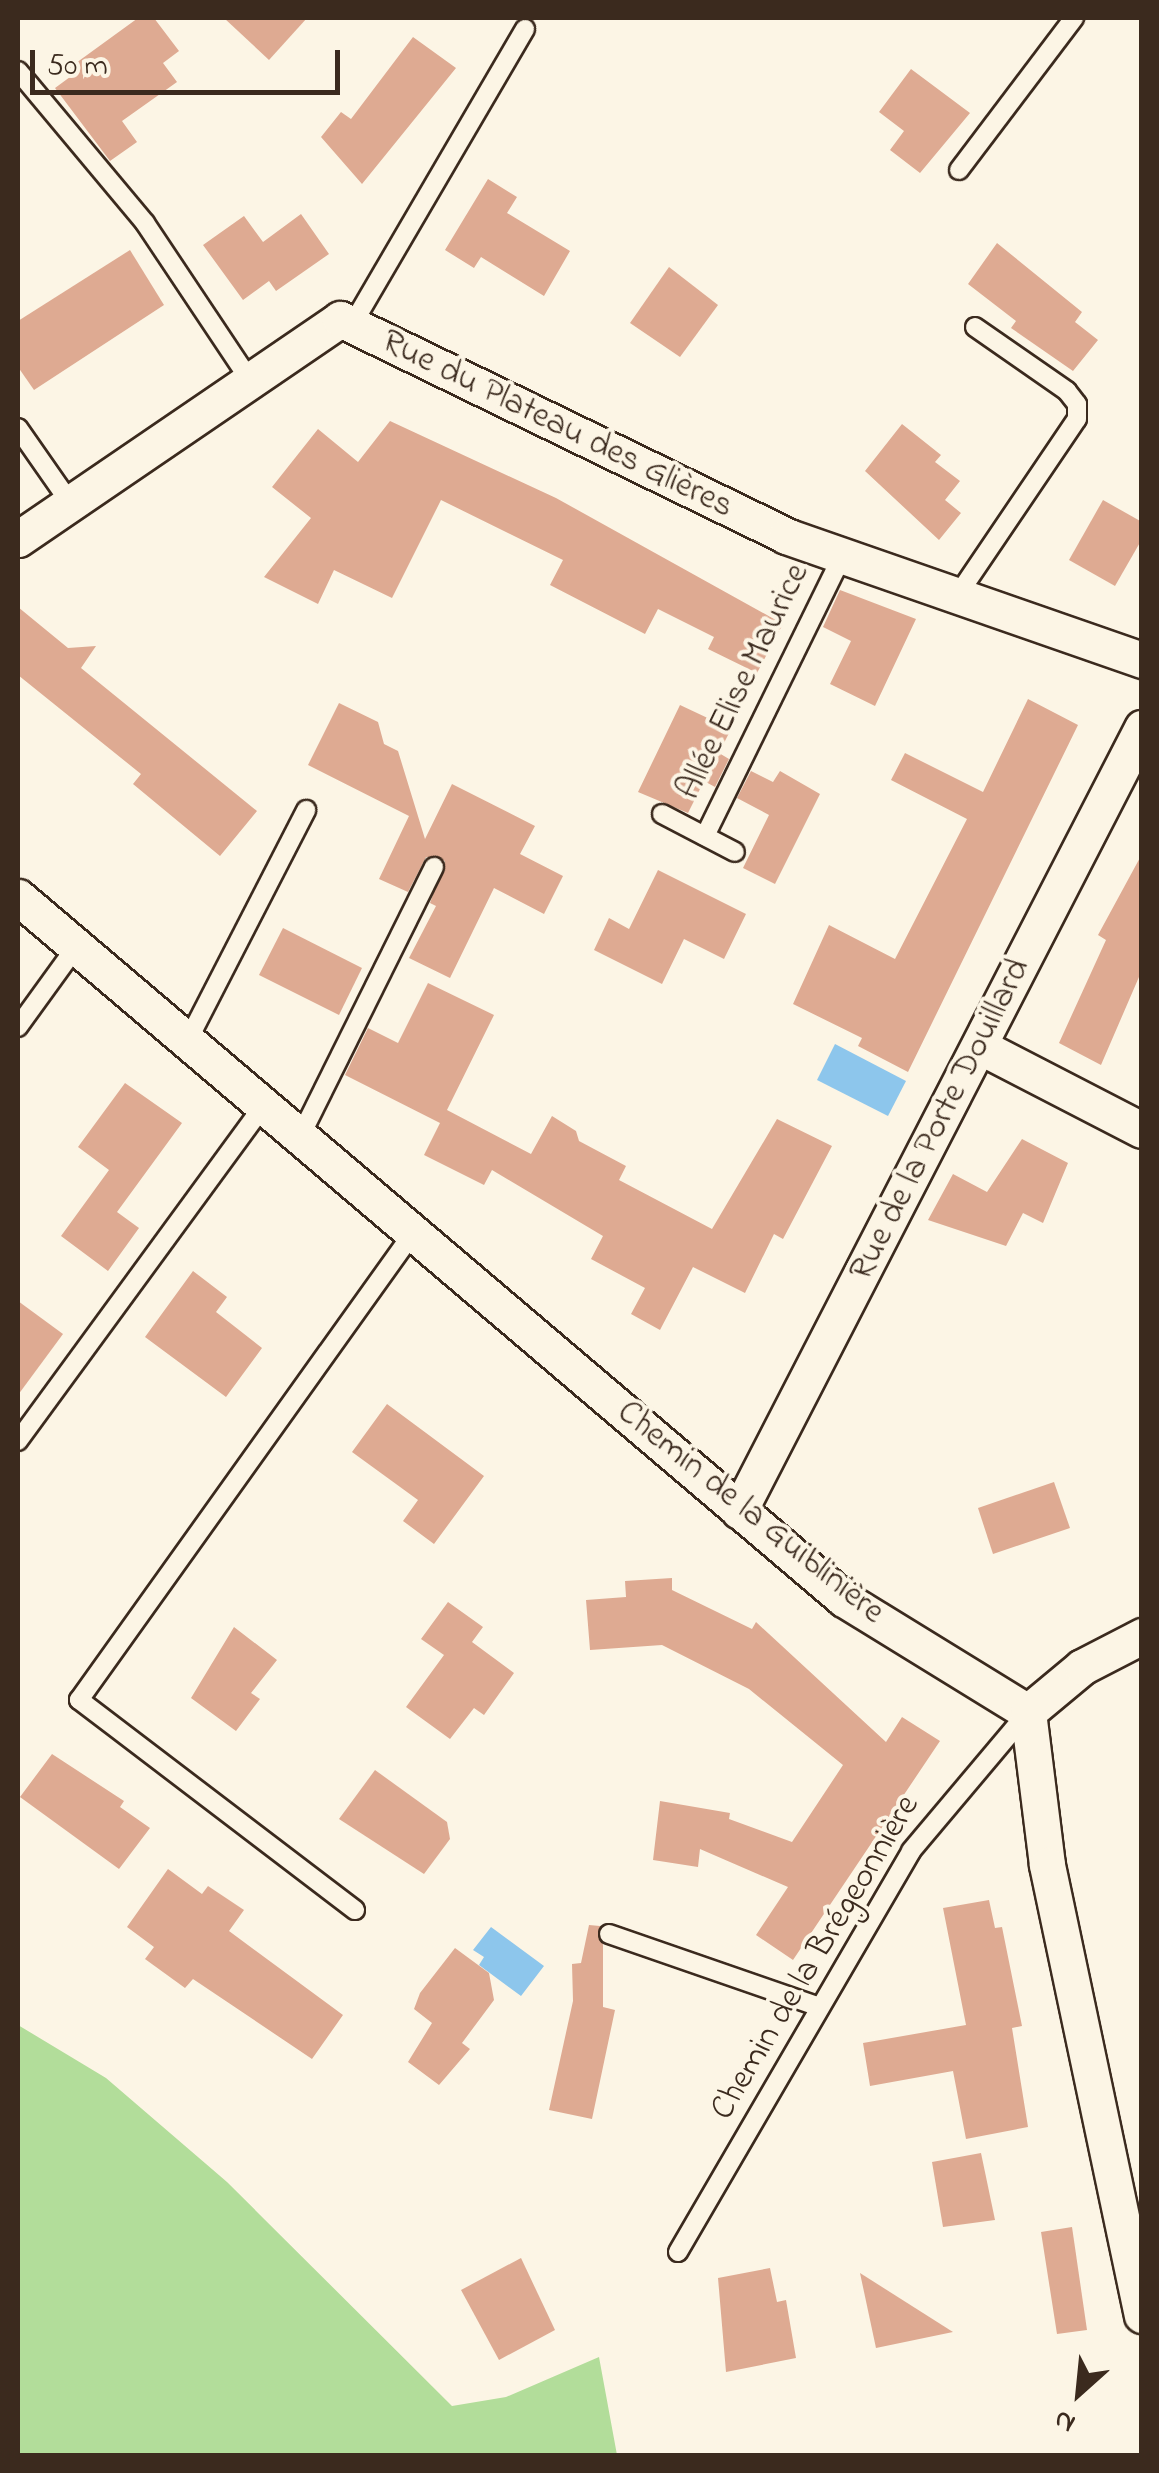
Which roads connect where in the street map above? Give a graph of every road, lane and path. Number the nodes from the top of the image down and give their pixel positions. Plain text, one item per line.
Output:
1 (1074, 18) edge
2 (525, 30) dead end
3 (18, 70) edge
4 (959, 170) dead end
5 (352, 325) junction
6 (975, 328) dead end
7 (249, 379) junction
8 (18, 428) edge
9 (69, 501) junction
10 (18, 539) edge
11 (842, 556) junction
12 (954, 599) junction
13 (1142, 660) edge
14 (1142, 728) edge
15 (306, 810) dead end
16 (662, 814) dead end
17 (705, 836) junction
18 (735, 852) dead end
19 (434, 867) dead end
20 (18, 897) edge
21 (76, 947) junction
22 (18, 1026) edge
23 (187, 1042) junction
24 (980, 1046) junction
25 (260, 1110) junction
26 (1142, 1130) edge
27 (298, 1141) junction
28 (410, 1237) junction
29 (18, 1441) edge
30 (738, 1511) junction
31 (1142, 1636) edge
32 (1028, 1712) junction
33 (355, 1910) dead end
34 (609, 1934) dead end
35 (820, 2007) junction
36 (678, 2252) dead end
37 (1140, 2304) edge

1 - 4 lane
2 - 5 lane
3 - 7 lane
5 - 7 street, Rue du Plateau des Glières
5 - 11 street, Rue du Plateau des Glières
6 - 12 lane
7 - 9 street, Rue du Plateau des Glières
8 - 9 lane
9 - 10 street, Rue du Plateau des Glières
11 - 12 street, Rue du Plateau des Glières
11 - 17 lane, Allée Elise Maurice
12 - 13 street, Rue du Plateau des Glières
14 - 24 street, Rue de la Porte Douillard
15 - 23 lane
16 - 17 lane, Allée Elise Maurice
17 - 18 lane, Allée Elise Maurice
19 - 27 lane
20 - 21 street, Chemin de la Guiblinière
21 - 22 lane
21 - 23 street, Chemin de la Guiblinière
23 - 25 street, Chemin de la Guiblinière
24 - 26 street
24 - 30 street, Rue de la Porte Douillard
25 - 27 street, Chemin de la Guiblinière
25 - 29 lane
27 - 28 street, Chemin de la Guiblinière
28 - 30 street, Chemin de la Guiblinière
28 - 33 lane
30 - 32 street, Chemin de la Guiblinière
31 - 32 street
32 - 35 lane, Chemin de la Brégeonnière
32 - 37 street
34 - 35 lane
35 - 36 lane, Chemin de la Brégeonnière

